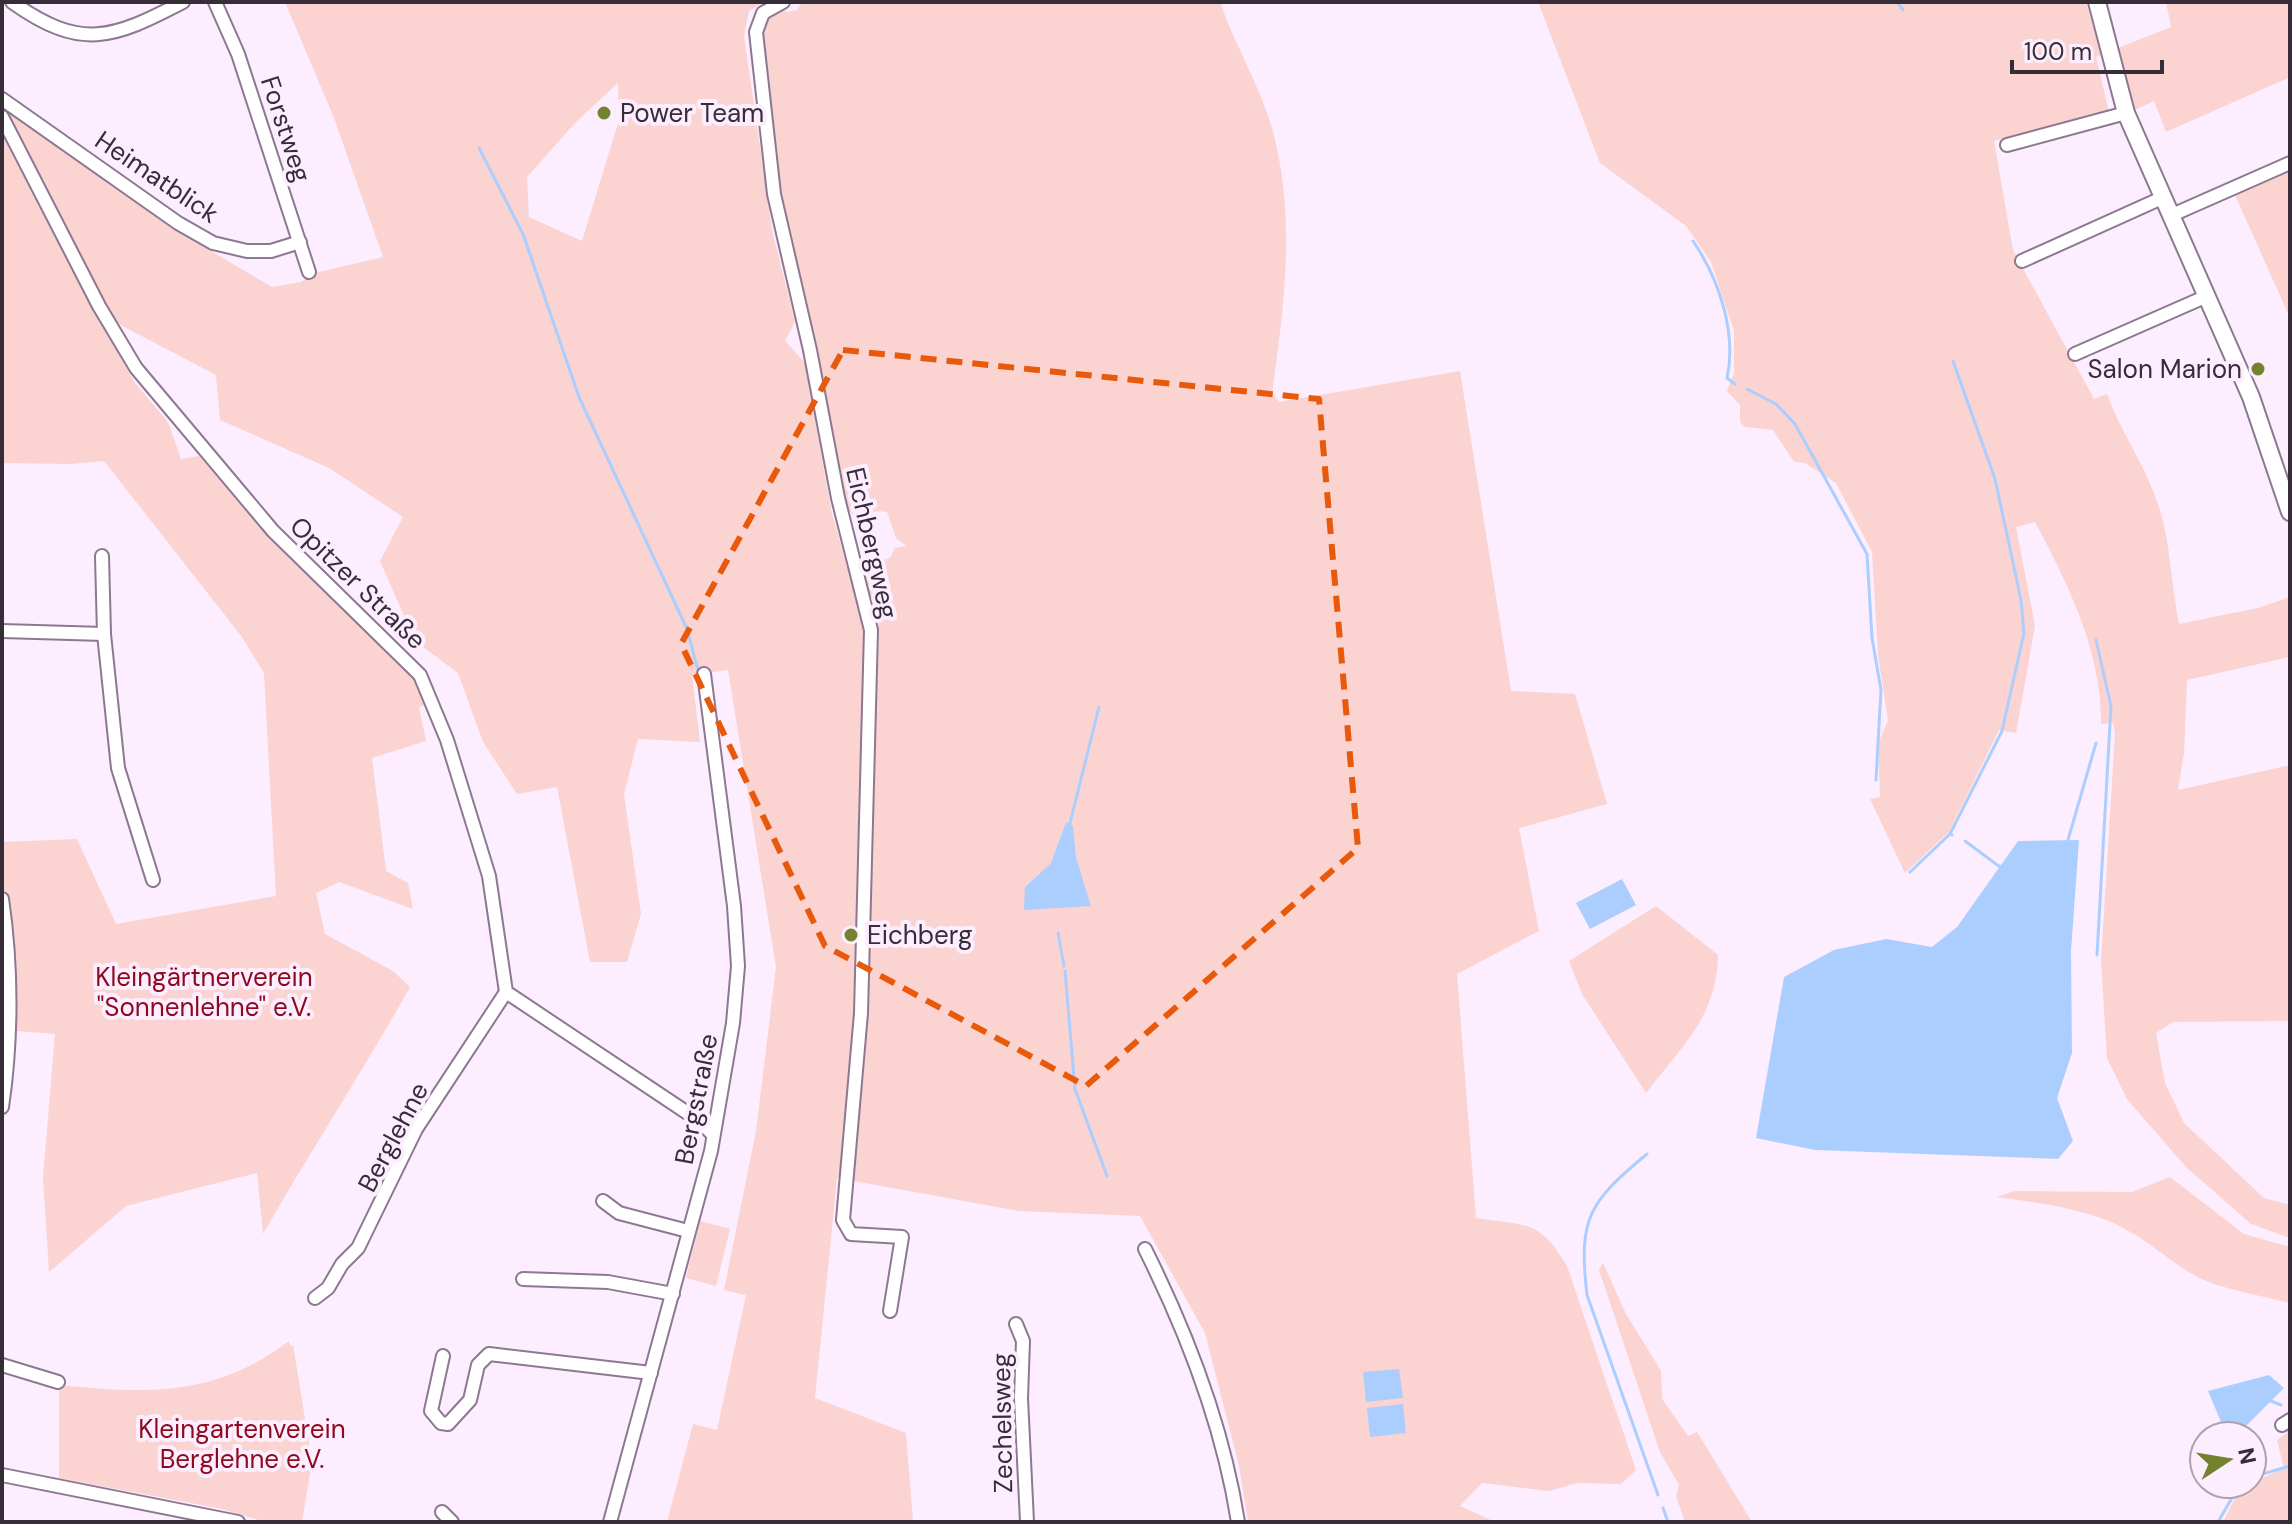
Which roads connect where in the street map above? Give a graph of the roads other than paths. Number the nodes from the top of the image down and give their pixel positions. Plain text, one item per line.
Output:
1 (12, 2) edge
2 (183, 2) edge
3 (215, 2) edge
4 (2097, 2) edge
5 (778, 4) edge
6 (2, 99) edge
7 (2126, 113) junction
8 (2, 117) edge
9 (2007, 145) dead end
10 (2290, 163) edge
11 (2164, 197) junction
12 (2172, 215) junction
13 (300, 242) junction
14 (2022, 261) dead end
15 (309, 272) dead end
16 (2207, 296) junction
17 (2075, 354) dead end
18 (2290, 512) edge
19 (102, 556) dead end
20 (2, 631) edge
21 (104, 634) junction
22 (704, 674) dead end
23 (153, 880) dead end
24 (2, 899) edge
25 (506, 992) junction
26 (2, 1107) edge
27 (713, 1135) junction
28 (603, 1201) dead end
29 (688, 1231) junction
30 (1145, 1249) dead end
31 (523, 1279) dead end
32 (673, 1294) junction
33 (315, 1298) dead end
34 (890, 1311) dead end
35 (1016, 1324) dead end
36 (443, 1356) dead end
37 (2, 1365) edge
38 (651, 1373) junction
39 (58, 1382) dead end
40 (2, 1475) edge
41 (442, 1512) dead end
42 (234, 1522) edge
43 (452, 1522) edge
44 (610, 1522) edge
45 (1027, 1522) edge
46 (1238, 1522) edge

1 - 2 street
3 - 13 street, Forstweg
4 - 7 street
5 - 34 street, Eichbergweg
6 - 13 street, Heimatblick
7 - 9 street
7 - 11 street
8 - 25 street, Opitzer Straße
10 - 12 street
11 - 12 street
11 - 14 street
12 - 16 street
13 - 15 street, Forstweg
16 - 17 street
16 - 18 street
19 - 21 street
20 - 21 street
21 - 23 street
22 - 27 street, Bergstraße
24 - 26 street
25 - 27 street
25 - 33 street, Berglehne
27 - 29 street, Bergstraße
28 - 29 street
29 - 32 street, Bergstraße
30 - 46 street
31 - 32 street
32 - 38 street, Bergstraße
35 - 45 street, Zechelsweg
36 - 38 street
37 - 39 street
38 - 44 street, Bergstraße
40 - 42 street
41 - 43 street

